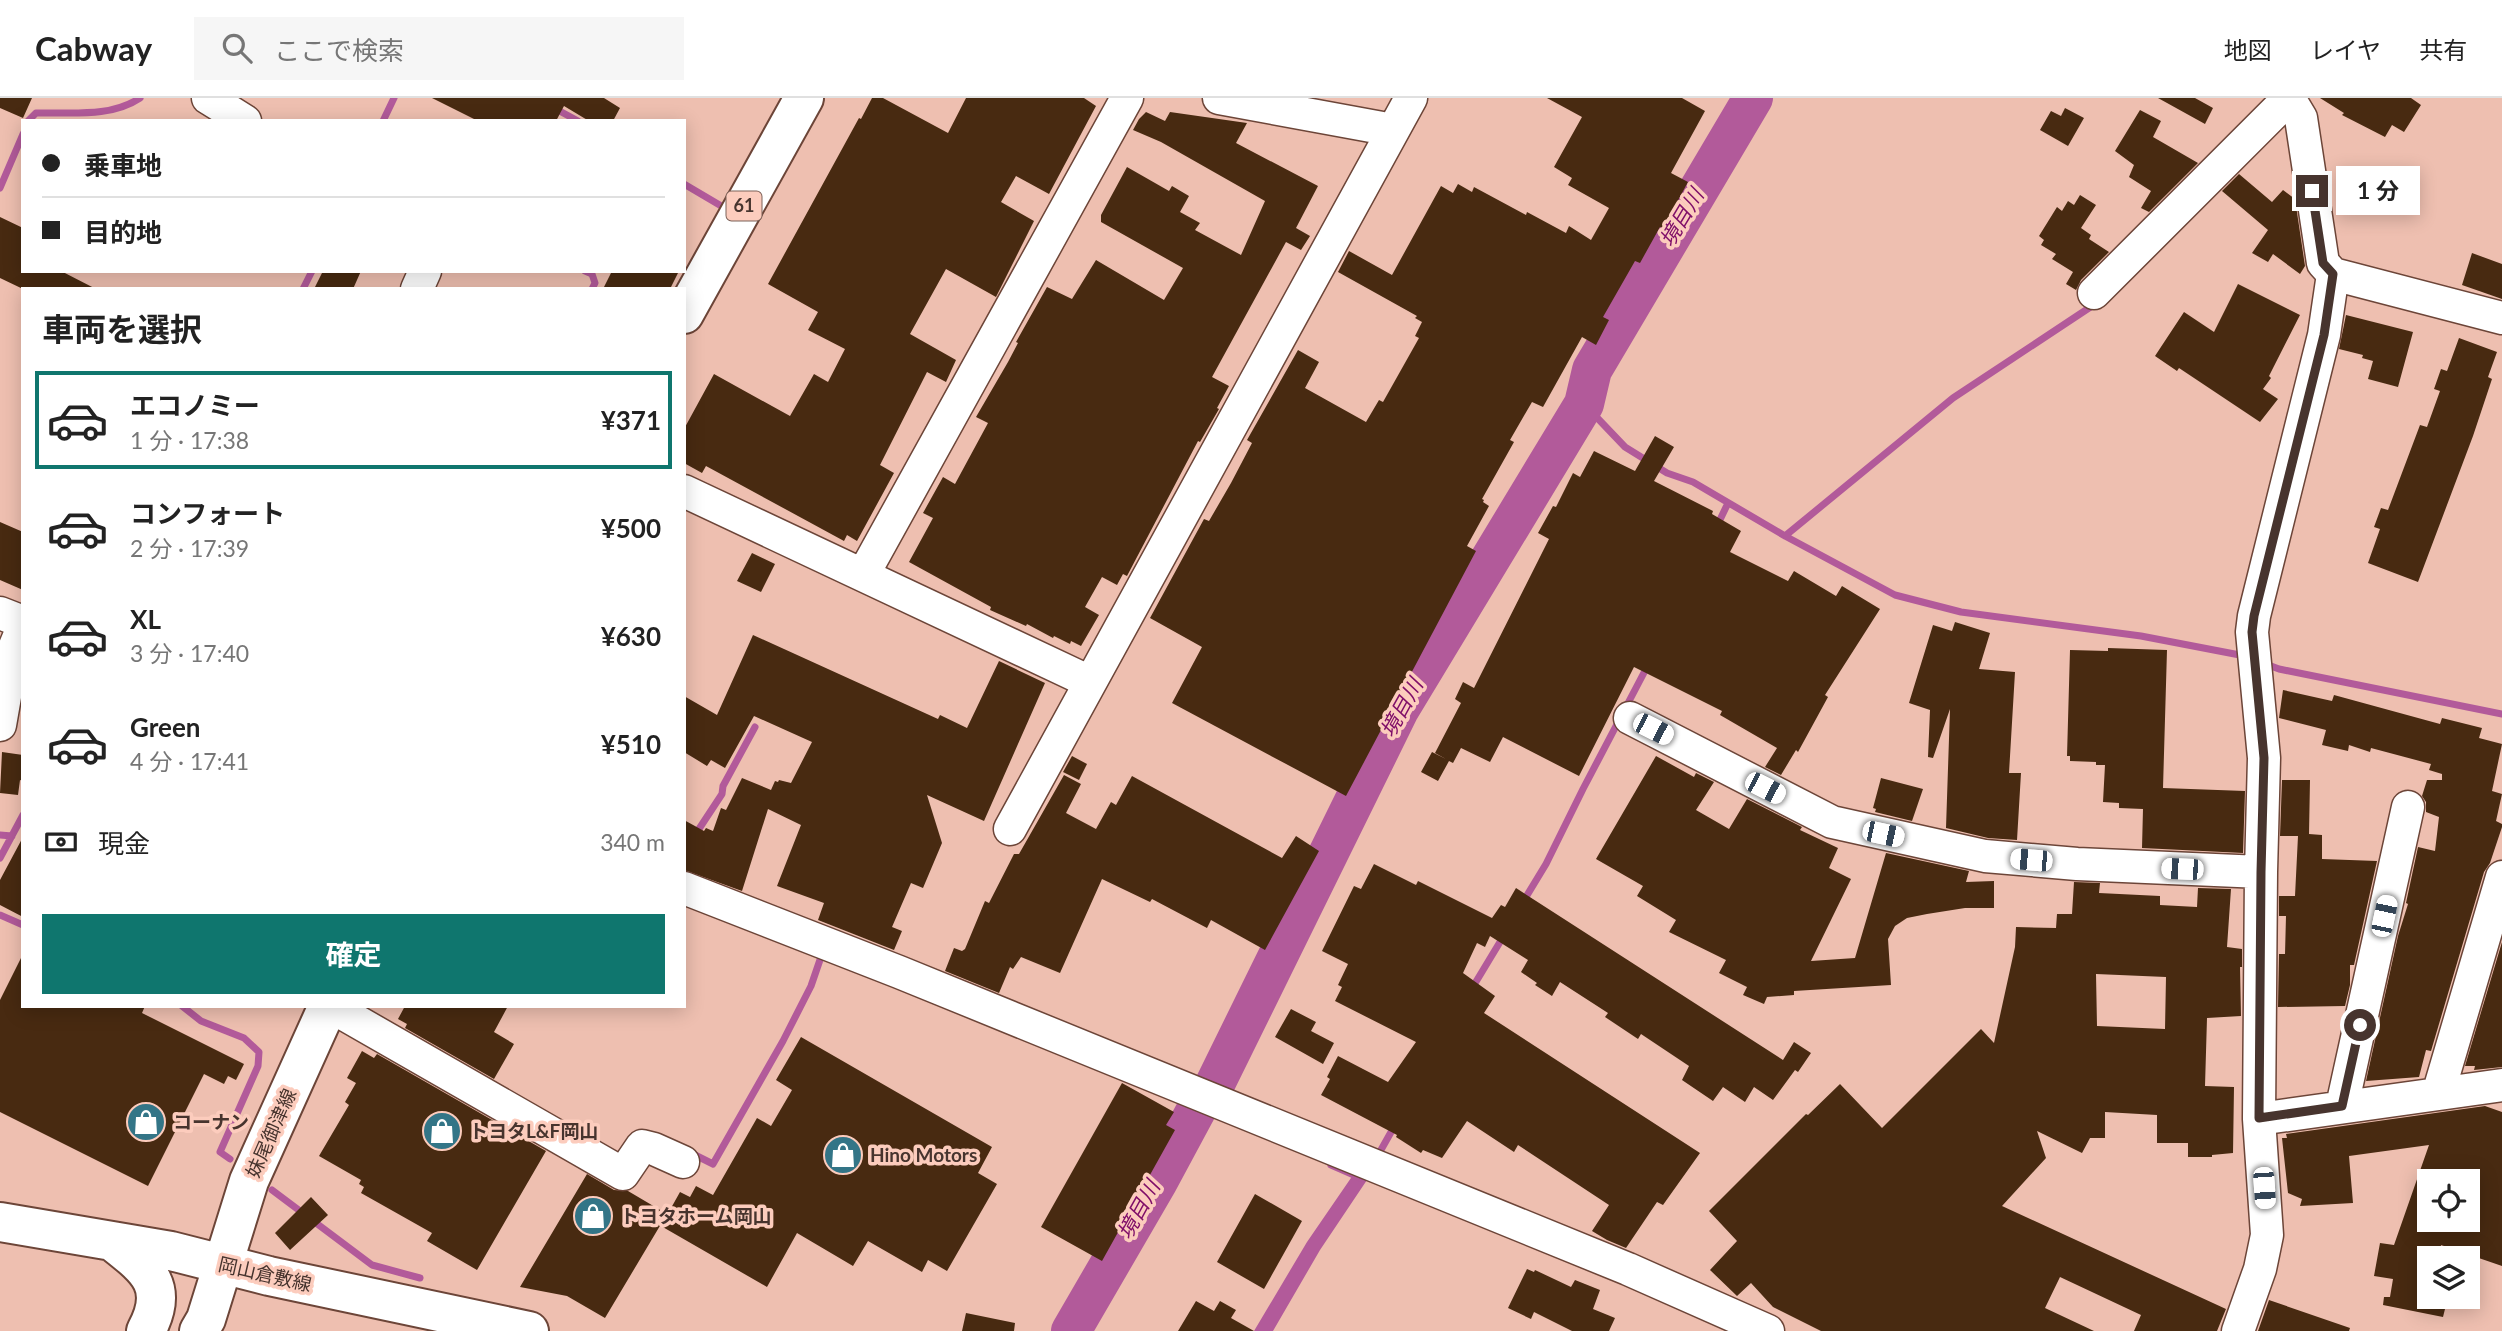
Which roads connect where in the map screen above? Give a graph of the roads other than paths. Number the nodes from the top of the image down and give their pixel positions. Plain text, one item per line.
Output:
1 (208, 98) edge
2 (804, 98) edge
3 (1128, 98) edge
4 (1219, 98) edge
5 (1411, 98) edge
6 (2292, 102) edge
7 (241, 119) edge
8 (1393, 130) junction
9 (2333, 274) junction
10 (2094, 293) dead end
11 (686, 310) edge
12 (2502, 318) edge
13 (686, 492) edge
14 (863, 575) junction
15 (0, 613) edge
16 (21, 630) edge
17 (1090, 681) junction
18 (1630, 718) dead end
19 (0, 724) edge
20 (2408, 807) dead end
21 (1010, 829) dead end
22 (2261, 872) junction
23 (2502, 877) edge
24 (686, 889) edge
25 (328, 1008) edge
26 (332, 1008) edge
27 (2502, 1085) edge
28 (2438, 1094) junction
29 (2342, 1106) junction
30 (2259, 1118) junction
31 (683, 1162) dead end
32 (0, 1222) edge
33 (112, 1241) junction
34 (222, 1264) junction
35 (146, 1331) edge
36 (167, 1331) edge
37 (198, 1331) edge
38 (529, 1331) edge
39 (1768, 1331) edge
40 (2238, 1331) edge

1 - 7 street
2 - 11 main road, 61
3 - 14 street
4 - 8 street
5 - 8 street
6 - 9 street
6 - 10 street
8 - 17 street
9 - 12 street
9 - 22 street
13 - 14 street
14 - 17 street
15 - 16 street
16 - 19 street
17 - 21 street
18 - 22 street
20 - 29 street
22 - 30 street
23 - 28 street
24 - 39 street
25 - 34 main road, 妹尾御津線
26 - 31 street
27 - 28 street
28 - 29 street
29 - 30 street
30 - 40 street
32 - 33 main road, 岡山倉敷線
33 - 34 main road, 岡山倉敷線
33 - 35 main road
34 - 36 main road, 妹尾御津線
34 - 37 main road, 妹尾御津線
34 - 38 main road, 岡山倉敷線

